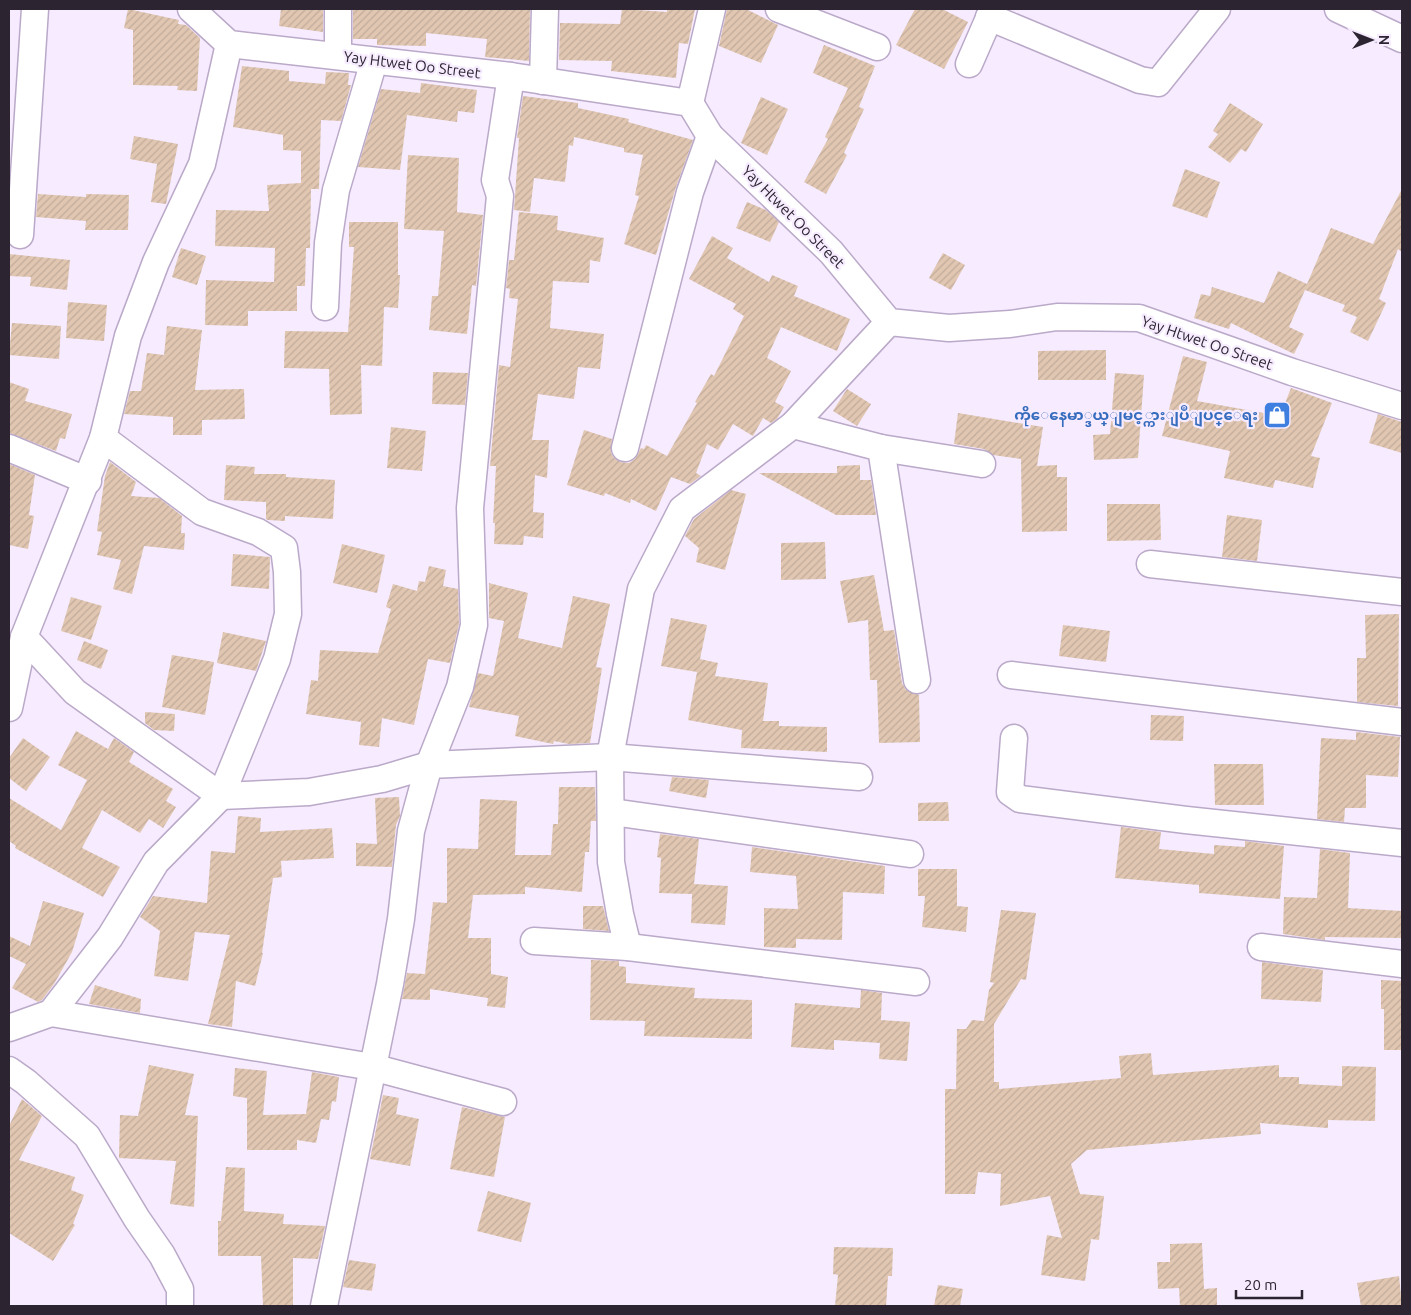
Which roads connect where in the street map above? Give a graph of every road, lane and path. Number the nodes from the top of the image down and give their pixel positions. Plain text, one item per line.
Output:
1 (35, 9) edge
2 (192, 9) edge
3 (338, 9) edge
4 (545, 9) edge
5 (712, 9) edge
6 (779, 9) edge
7 (1217, 9) edge
8 (1338, 9) edge
9 (991, 13) edge
10 (1402, 38) edge
11 (229, 44) junction
12 (877, 48) dead end
13 (338, 56) junction
14 (374, 61) junction
15 (969, 64) dead end
16 (511, 76) junction
17 (543, 81) junction
18 (690, 103) junction
19 (18, 114) edge
20 (710, 136) junction
21 (20, 235) dead end
22 (325, 307) dead end
23 (889, 322) junction
24 (1402, 406) edge
25 (793, 424) junction
26 (103, 438) junction
27 (9, 448) edge
28 (625, 448) dead end
29 (880, 448) junction
30 (982, 464) dead end
31 (88, 481) junction
32 (1150, 564) dead end
33 (1402, 592) edge
34 (21, 626) edge
35 (1011, 676) dead end
36 (917, 680) dead end
37 (9, 708) edge
38 (1402, 722) edge
39 (1014, 738) dead end
40 (610, 757) junction
41 (429, 765) junction
42 (858, 778) dead end
43 (221, 796) junction
44 (612, 812) junction
45 (1402, 843) edge
46 (910, 854) dead end
47 (534, 941) dead end
48 (628, 947) junction
49 (1261, 947) dead end
50 (1402, 964) edge
51 (916, 982) dead end
52 (51, 1013) junction
53 (9, 1028) edge
54 (372, 1068) junction
55 (9, 1070) edge
56 (503, 1102) dead end
57 (180, 1306) edge
58 (324, 1306) edge

1 - 19 street
2 - 11 street
3 - 13 street
4 - 17 street
5 - 18 street
6 - 12 street
7 - 9 street
8 - 10 street
9 - 15 street
11 - 13 street, Yay Htwet Oo Street
11 - 26 street
13 - 14 street, Yay Htwet Oo Street
14 - 16 street, Yay Htwet Oo Street
14 - 22 street
16 - 17 street, Yay Htwet Oo Street
16 - 41 street
17 - 18 street, Yay Htwet Oo Street
18 - 20 street, Yay Htwet Oo Street
19 - 21 street
20 - 23 street, Yay Htwet Oo Street
20 - 28 street
23 - 24 street, Yay Htwet Oo Street
23 - 25 street
25 - 29 street
25 - 40 street
26 - 31 street
26 - 43 street
27 - 31 street
29 - 30 street
29 - 36 street
31 - 34 street
32 - 33 street
34 - 37 street
34 - 43 street
35 - 38 street
39 - 45 street
40 - 41 street
40 - 42 street
40 - 44 street
41 - 43 street
41 - 54 street
43 - 52 street
44 - 46 street
44 - 48 street
47 - 48 street
48 - 51 street
49 - 50 street
52 - 53 street
52 - 54 street
54 - 56 street
54 - 58 street
55 - 57 street

